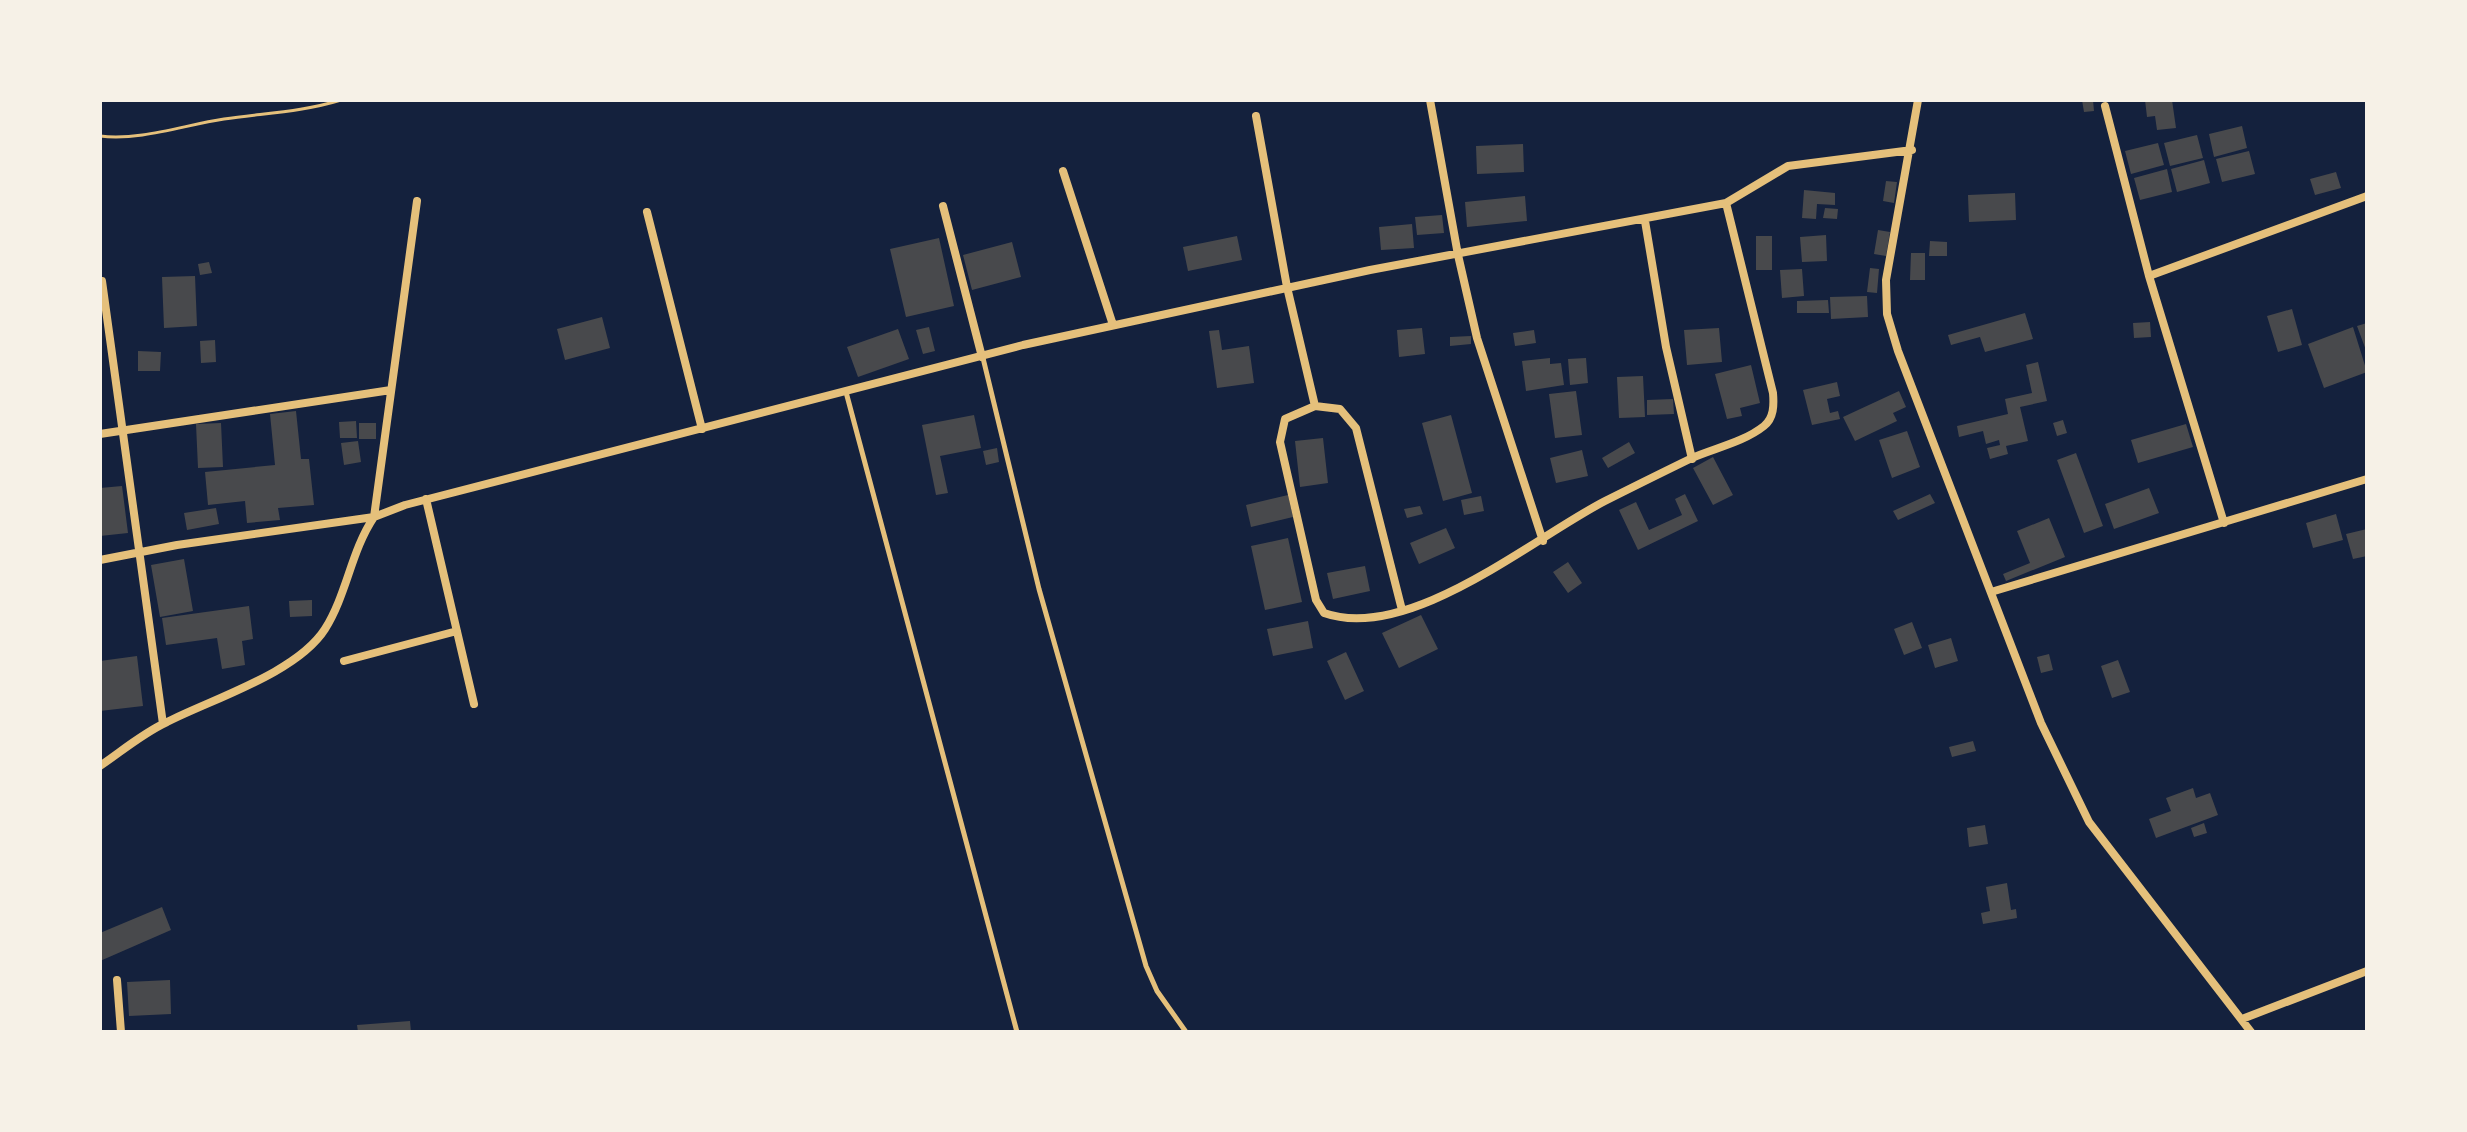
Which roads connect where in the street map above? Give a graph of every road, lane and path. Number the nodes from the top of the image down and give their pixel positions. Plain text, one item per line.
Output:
1 (341, 100) edge
2 (1430, 100) edge
3 (1918, 100) edge
4 (2105, 106) dead end
5 (1256, 116) dead end
6 (100, 136) edge
7 (1912, 150) junction
8 (1063, 171) dead end
9 (2367, 196) edge
10 (417, 201) dead end
11 (1726, 203) junction
12 (943, 206) dead end
13 (647, 212) dead end
14 (1645, 221) junction
15 (1458, 255) junction
16 (2149, 276) junction
17 (102, 281) dead end
18 (1287, 287) junction
19 (1113, 325) junction
20 (982, 357) junction
21 (391, 390) junction
22 (846, 392) junction
23 (1315, 406) junction
24 (702, 429) junction
25 (125, 431) junction
26 (100, 434) edge
27 (1692, 459) junction
28 (2367, 479) edge
29 (426, 499) junction
30 (374, 517) junction
31 (2224, 523) junction
32 (1543, 541) junction
33 (138, 553) junction
34 (100, 560) edge
35 (1991, 592) junction
36 (1402, 610) junction
37 (457, 631) junction
38 (344, 661) dead end
39 (474, 704) dead end
40 (163, 724) junction
41 (100, 766) edge
42 (2367, 971) edge
43 (117, 980) dead end
44 (2242, 1019) junction
45 (121, 1032) edge
46 (1017, 1032) edge
47 (1186, 1032) edge
48 (2251, 1032) edge

1 - 6 path
2 - 15 street
3 - 7 street
4 - 16 street
5 - 18 street
7 - 11 street
7 - 35 street
8 - 19 street
9 - 16 street
10 - 21 street
11 - 14 street
11 - 27 street
12 - 20 street
13 - 24 street
14 - 15 street
14 - 27 street
15 - 18 street
15 - 32 street
16 - 31 street
17 - 25 street
18 - 19 street
18 - 23 street
19 - 20 street
20 - 22 street
20 - 47 lane
21 - 25 street
21 - 30 street
22 - 24 street
22 - 46 lane
23 - 36 street
23 - 36 street
24 - 29 street
25 - 26 street
25 - 33 street
27 - 32 street
28 - 31 street
29 - 30 street
29 - 37 street
30 - 33 street
30 - 40 street
31 - 35 street
32 - 36 street
33 - 34 street
33 - 40 street
35 - 44 street
37 - 38 street
37 - 39 street
40 - 41 street
42 - 44 street
43 - 45 street
44 - 48 street

